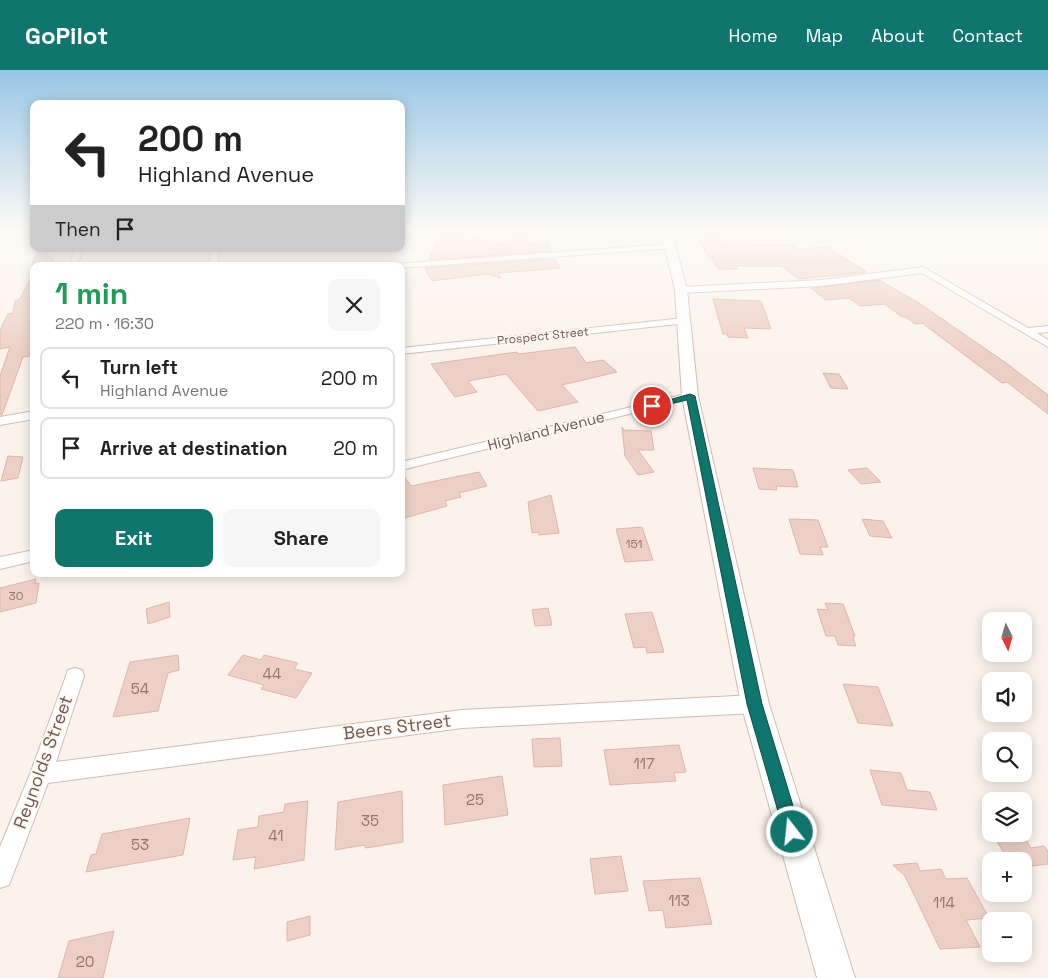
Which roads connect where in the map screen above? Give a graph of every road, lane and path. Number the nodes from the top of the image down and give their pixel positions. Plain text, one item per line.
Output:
1 (676, 271) edge
2 (912, 271) edge
3 (925, 271) edge
4 (681, 290) junction
5 (684, 321) junction
6 (1048, 329) edge
7 (1027, 331) junction
8 (1048, 344) edge
9 (405, 352) edge
10 (690, 396) junction
11 (30, 416) edge
12 (0, 421) edge
13 (405, 465) edge
14 (30, 556) edge
15 (0, 563) edge
16 (75, 676) dead end
17 (755, 704) junction
18 (41, 774) junction
19 (0, 876) edge
20 (836, 978) edge

1 - 4 street
2 - 4 street
3 - 7 street
4 - 5 street
5 - 9 street, Prospect Street
5 - 10 street
6 - 7 street
7 - 8 street
10 - 13 street, Highland Avenue
10 - 17 street
11 - 12 street
14 - 15 street
16 - 18 street, Reynolds Street
17 - 18 street, Beers Street
17 - 20 street
18 - 19 street, Reynolds Street

